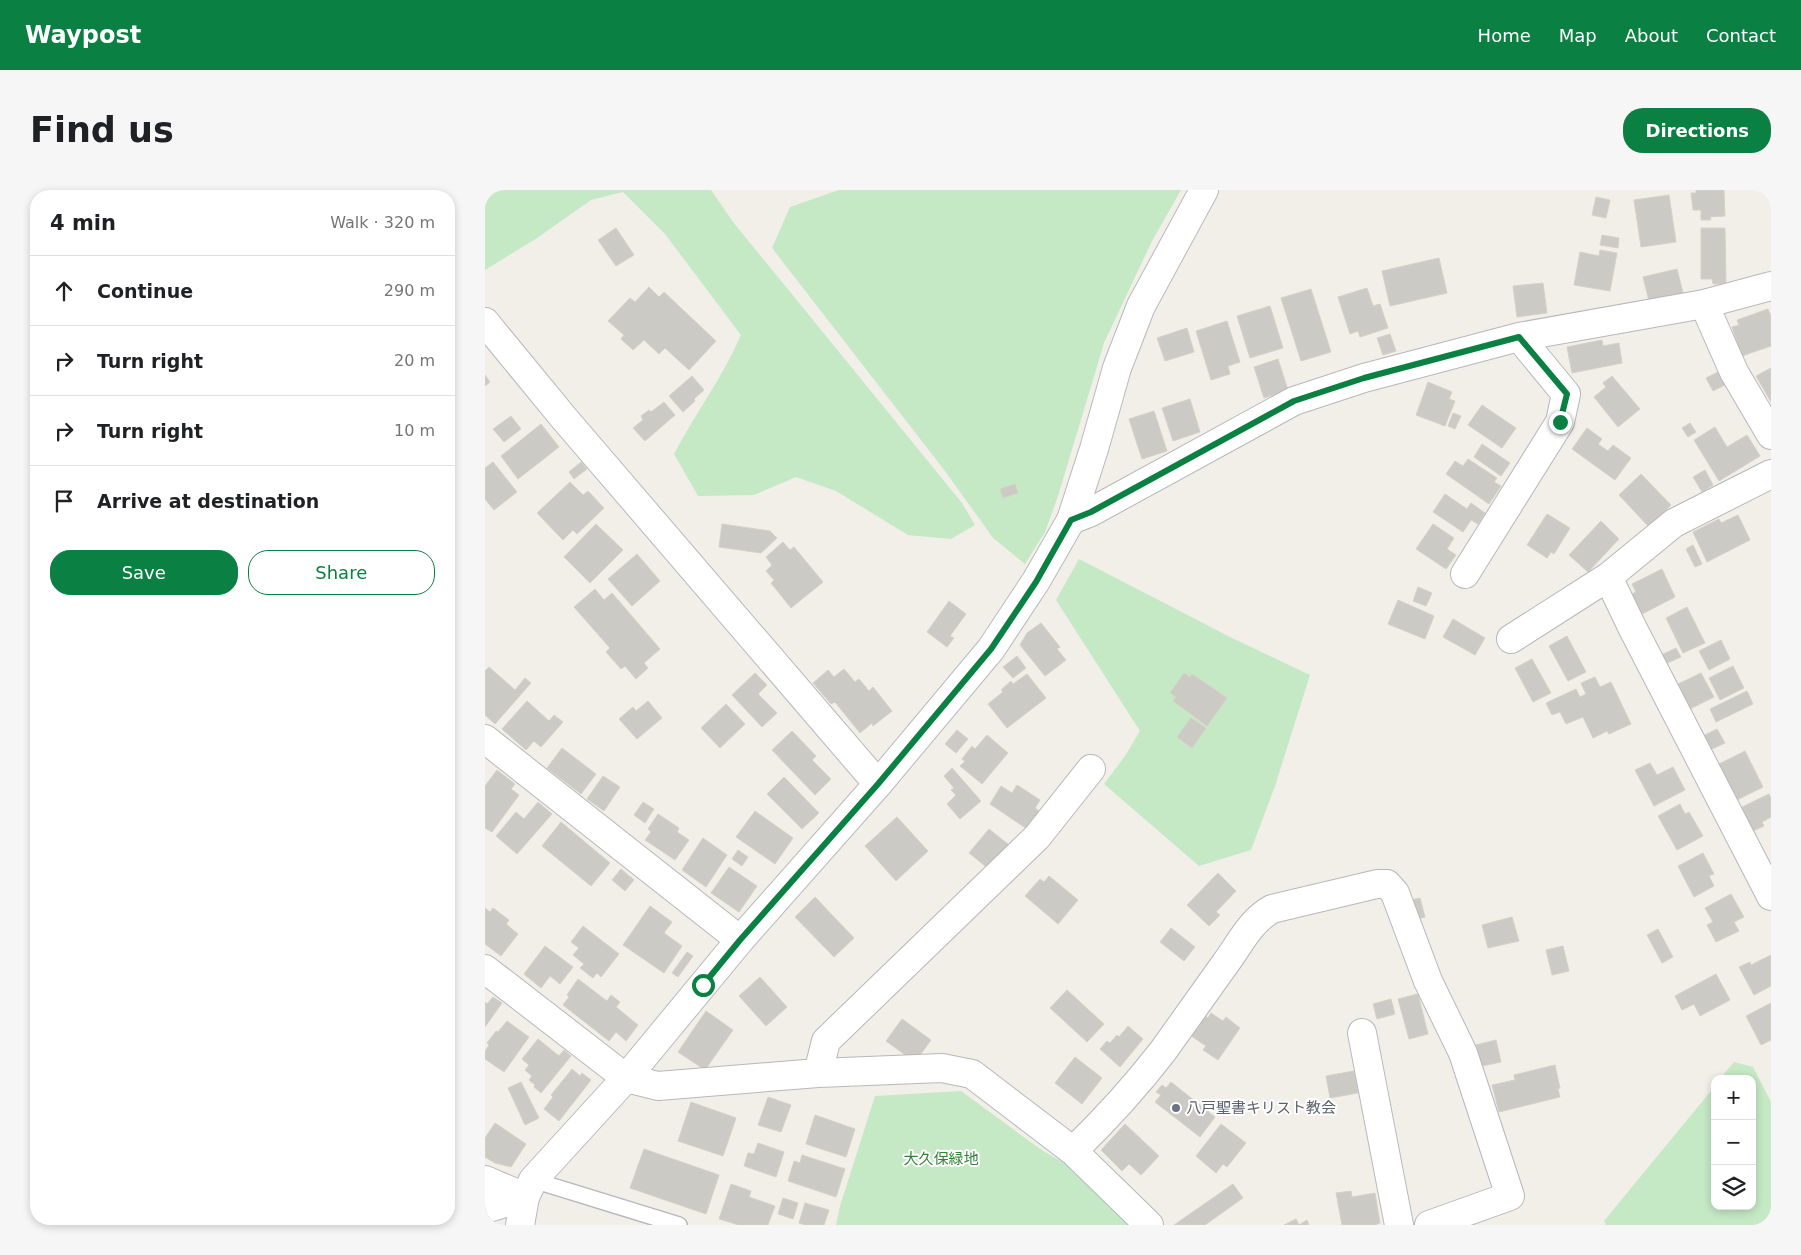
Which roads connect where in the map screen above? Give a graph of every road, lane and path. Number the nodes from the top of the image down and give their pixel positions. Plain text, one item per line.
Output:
1 (1204, 190) edge
2 (1771, 286) edge
3 (1704, 304) junction
4 (485, 322) edge
5 (1519, 337) junction
6 (1767, 421) edge
7 (1771, 474) edge
8 (1071, 520) junction
9 (1465, 574) dead end
10 (1608, 577) junction
11 (1511, 639) dead end
12 (485, 739) edge
13 (1091, 769) dead end
14 (878, 784) junction
15 (1771, 896) edge
16 (740, 940) junction
17 (485, 969) edge
18 (1362, 1033) dead end
19 (818, 1073) junction
20 (626, 1078) junction
21 (1073, 1151) junction
22 (485, 1180) edge
23 (529, 1189) junction
24 (485, 1209) edge
25 (520, 1225) edge
26 (679, 1225) edge
27 (1149, 1225) edge
28 (1399, 1225) edge
29 (1429, 1225) edge

1 - 8 street
2 - 3 street
3 - 5 street
3 - 6 street
4 - 14 street
5 - 8 street
5 - 9 street
7 - 10 street
8 - 14 street
10 - 11 street
10 - 15 street
12 - 16 street
13 - 19 street
14 - 16 street
16 - 20 street
17 - 20 street
18 - 28 street
19 - 20 street
19 - 21 street
20 - 23 street
21 - 27 street
21 - 29 street
22 - 23 street
23 - 24 street
23 - 25 street
23 - 26 lane

